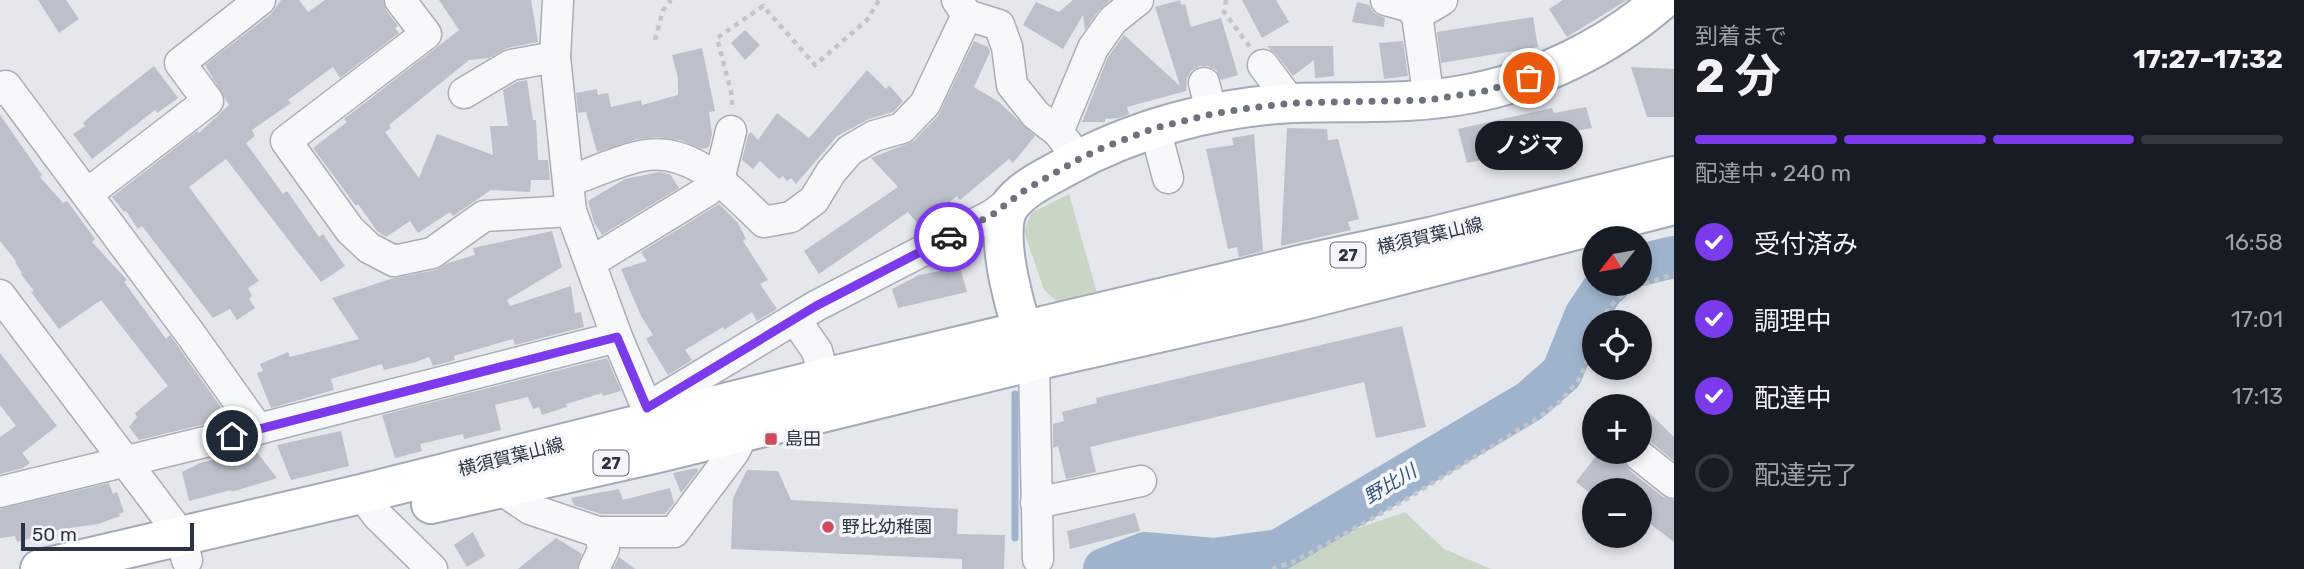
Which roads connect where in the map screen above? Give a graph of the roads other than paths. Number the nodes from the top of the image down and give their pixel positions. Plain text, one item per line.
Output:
1 (260, 0) edge
2 (400, 0) edge
3 (558, 0) edge
4 (1138, 0) edge
5 (1386, 0) edge
6 (1662, 0) edge
7 (962, 8) edge
8 (1430, 8) edge
9 (555, 57) junction
10 (1263, 65) road end
11 (2, 85) edge
12 (464, 93) dead end
13 (1429, 100) junction
14 (1292, 103) junction
15 (1155, 128) junction
16 (731, 131) road end
17 (1069, 146) junction
18 (1674, 176) edge
19 (1168, 178) dead end
20 (719, 180) junction
21 (569, 181) junction
22 (1025, 190) junction
23 (87, 194) junction
24 (1674, 205) edge
25 (571, 211) junction
26 (591, 262) junction
27 (0, 295) edge
28 (795, 319) junction
29 (617, 337) junction
30 (1028, 346) junction
31 (824, 378) junction
32 (258, 429) junction
33 (653, 438) junction
34 (739, 442) junction
35 (127, 463) junction
36 (1650, 464) edge
37 (1141, 481) dead end
38 (1674, 483) edge
39 (499, 488) junction
40 (0, 492) edge
41 (1036, 503) junction
42 (370, 505) junction
43 (598, 532) junction
44 (184, 547) junction
45 (1038, 559) dead end
46 (40, 569) edge
47 (150, 569) edge
48 (432, 569) edge
49 (594, 569) edge

1 - 23 street
2 - 25 street
3 - 9 street
4 - 17 street
5 - 8 street
6 - 13 main road
7 - 17 street
7 - 20 street
8 - 13 street
9 - 12 street
9 - 21 street
10 - 14 street
11 - 23 street
13 - 14 main road
14 - 15 main road
15 - 17 main road
15 - 19 street
16 - 20 street
17 - 22 main road
18 - 30 main road, 横須賀葉山線 / 27
20 - 21 street
20 - 26 street
21 - 25 street
22 - 28 street
22 - 30 main road
23 - 32 street
24 - 30 main road, 横須賀葉山線 / 27
25 - 26 street
26 - 29 street
27 - 35 street
28 - 31 street
28 - 33 street
29 - 32 street
29 - 33 street
30 - 31 main road, 横須賀葉山線 / 27
30 - 34 main road, 横須賀葉山線 / 27
30 - 41 street
31 - 33 main road, 横須賀葉山線 / 27
32 - 35 street
33 - 34 main road, 横須賀葉山線 / 27
33 - 39 main road, 横須賀葉山線 / 27
33 - 42 main road, 横須賀葉山線 / 27
34 - 43 street
35 - 40 street
35 - 44 street
36 - 38 street
37 - 41 street
39 - 42 main road, 横須賀葉山線 / 27
39 - 43 street
41 - 45 street
42 - 44 main road, 横須賀葉山線 / 27
42 - 48 street
43 - 49 street
44 - 46 main road, 横須賀葉山線 / 27
44 - 47 main road, 横須賀葉山線 / 27

